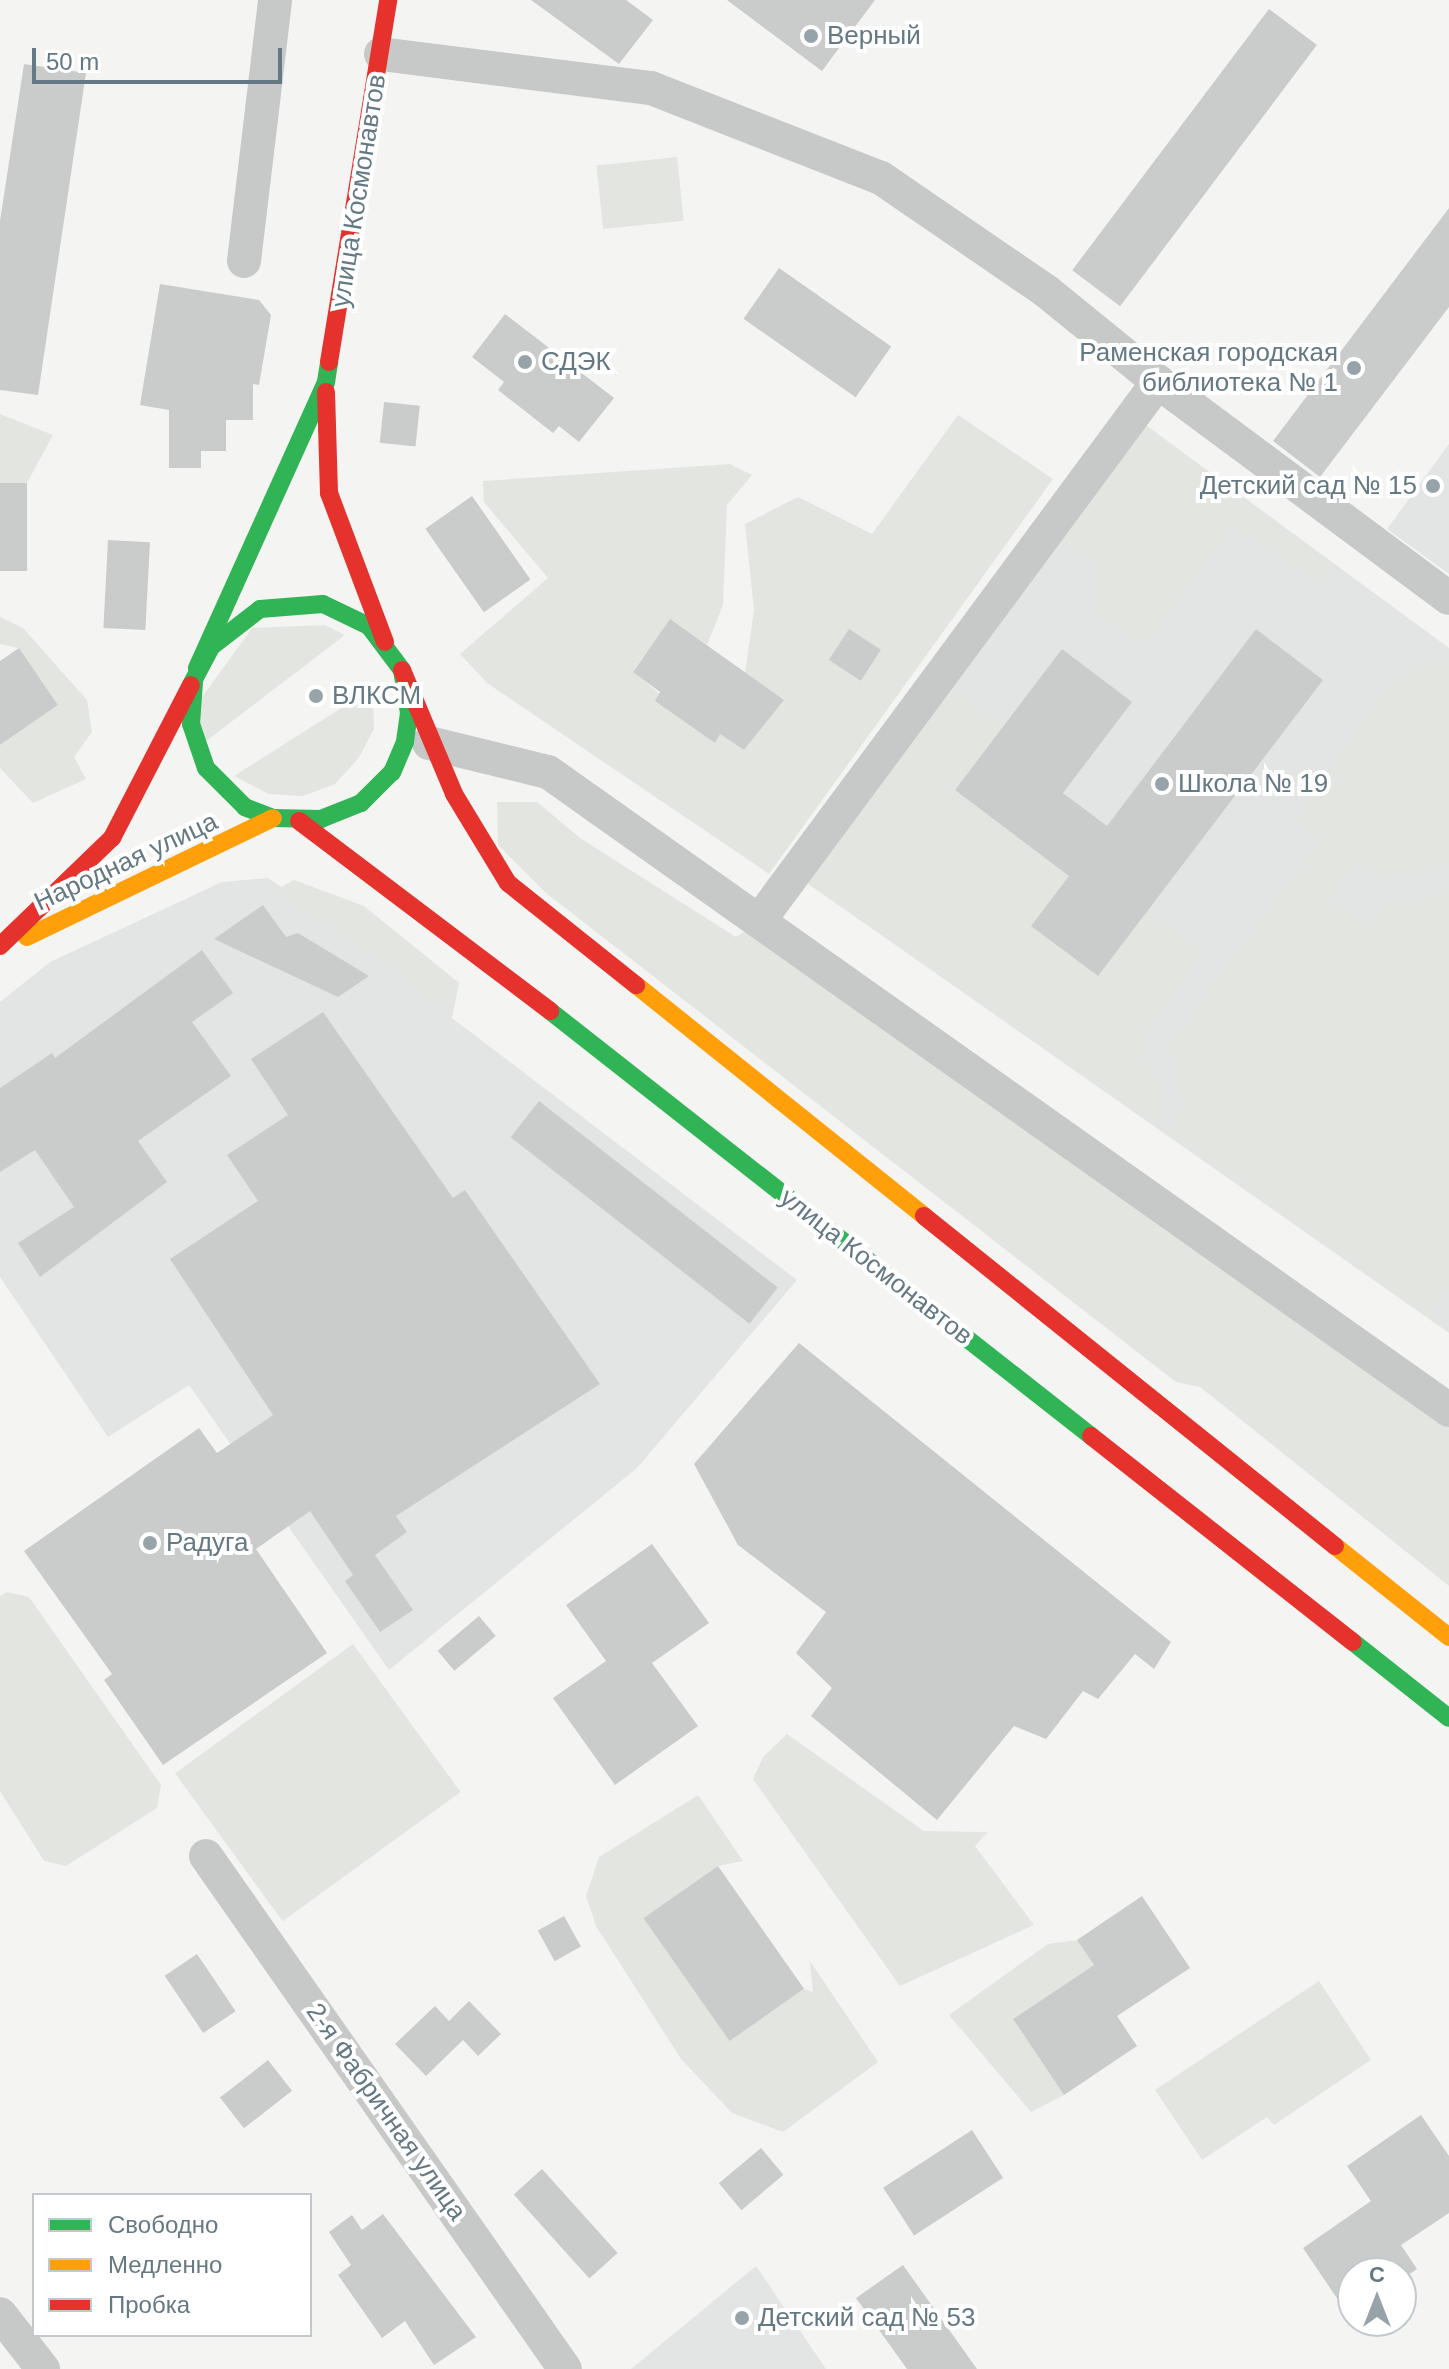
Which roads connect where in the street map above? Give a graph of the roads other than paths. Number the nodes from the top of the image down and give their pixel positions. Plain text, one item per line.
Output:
1 (275, 0) edge
2 (388, 0) edge
3 (381, 54) junction
4 (244, 261) dead end
5 (326, 382) junction
6 (1158, 382) junction
7 (1449, 598) edge
8 (385, 642) junction
9 (402, 670) junction
10 (194, 682) junction
11 (429, 743) junction
12 (273, 818) junction
13 (299, 821) junction
14 (759, 921) junction
15 (0, 948) edge
16 (1449, 1410) edge
17 (1449, 1637) edge
18 (1449, 1718) edge
19 (206, 1856) dead end
20 (0, 2314) edge
21 (43, 2369) edge
22 (565, 2369) edge

1 - 4 street
2 - 3 main road, улица Космонавтов
3 - 5 main road, улица Космонавтов
3 - 6 street
5 - 8 main road, улица Космонавтов
5 - 10 main road, улица Космонавтов
6 - 7 street
6 - 14 street
8 - 9 main road
8 - 10 main road
9 - 11 main road
9 - 13 main road
10 - 12 main road
10 - 15 main road, Народная улица
11 - 14 street
11 - 17 main road
12 - 13 main road
12 - 15 main road, Народная улица
13 - 18 main road, улица Космонавтов
14 - 16 street
19 - 22 street, 2-я Фабричная улица
20 - 21 street

